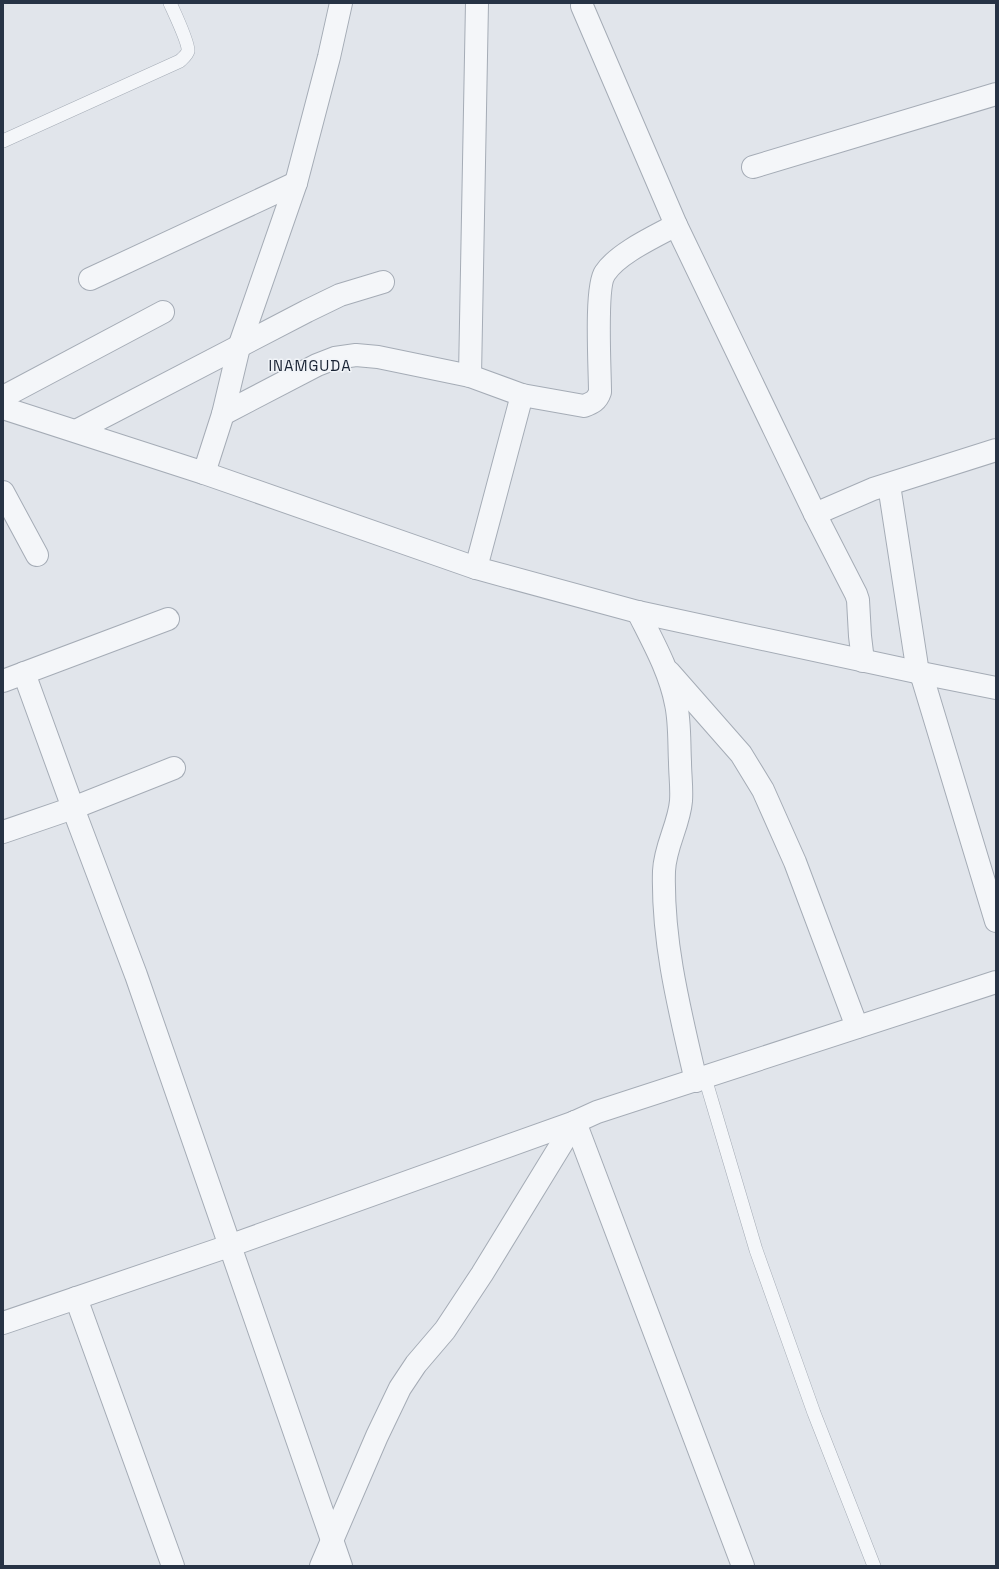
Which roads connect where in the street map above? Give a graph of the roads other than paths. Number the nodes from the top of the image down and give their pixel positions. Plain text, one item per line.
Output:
1 (170, 3) edge
2 (341, 3) edge
3 (477, 3) edge
4 (582, 6) dead end
5 (996, 94) edge
6 (3, 141) edge
7 (753, 167) dead end
8 (296, 183) junction
9 (676, 225) junction
10 (90, 279) dead end
11 (383, 282) dead end
12 (163, 312) dead end
13 (239, 347) junction
14 (470, 376) junction
15 (522, 395) junction
16 (3, 397) edge
17 (3, 408) edge
18 (223, 414) junction
19 (76, 431) junction
20 (996, 450) edge
21 (204, 473) junction
22 (889, 485) junction
23 (3, 492) edge
24 (814, 514) junction
25 (37, 555) dead end
26 (476, 568) junction
27 (638, 612) junction
28 (168, 619) dead end
29 (863, 661) junction
30 (664, 666) junction
31 (24, 673) junction
32 (920, 673) junction
33 (3, 681) edge
34 (996, 688) edge
35 (174, 768) dead end
36 (73, 808) junction
37 (3, 832) edge
38 (996, 921) edge
39 (996, 982) edge
40 (857, 1027) junction
41 (701, 1079) junction
42 (575, 1122) junction
43 (229, 1246) junction
44 (76, 1298) junction
45 (3, 1323) edge
46 (332, 1542) junction
47 (173, 1566) edge
48 (321, 1566) edge
49 (341, 1566) edge
50 (743, 1566) edge
51 (874, 1566) edge

1 - 6 lane
2 - 8 street
3 - 14 street
4 - 9 street
5 - 7 street
8 - 10 street
8 - 13 street
9 - 15 street
9 - 24 street
11 - 13 street
12 - 16 street
13 - 18 street
13 - 19 street
14 - 15 street
14 - 18 street
15 - 26 street
17 - 19 street
18 - 21 street
19 - 21 street
20 - 22 street
21 - 26 street
22 - 24 street
22 - 32 street
23 - 25 street
24 - 29 street
26 - 27 street
27 - 29 street
27 - 30 street
28 - 31 street
29 - 32 street
30 - 40 street
30 - 41 street
31 - 33 street
31 - 36 street
32 - 34 street
32 - 38 street
35 - 36 street
36 - 37 street
36 - 43 street
39 - 40 street
40 - 41 street
41 - 42 street
41 - 51 lane
42 - 43 street
42 - 46 street
42 - 50 street
43 - 44 street
43 - 46 street
44 - 45 street
44 - 47 street
46 - 48 street
46 - 49 street

